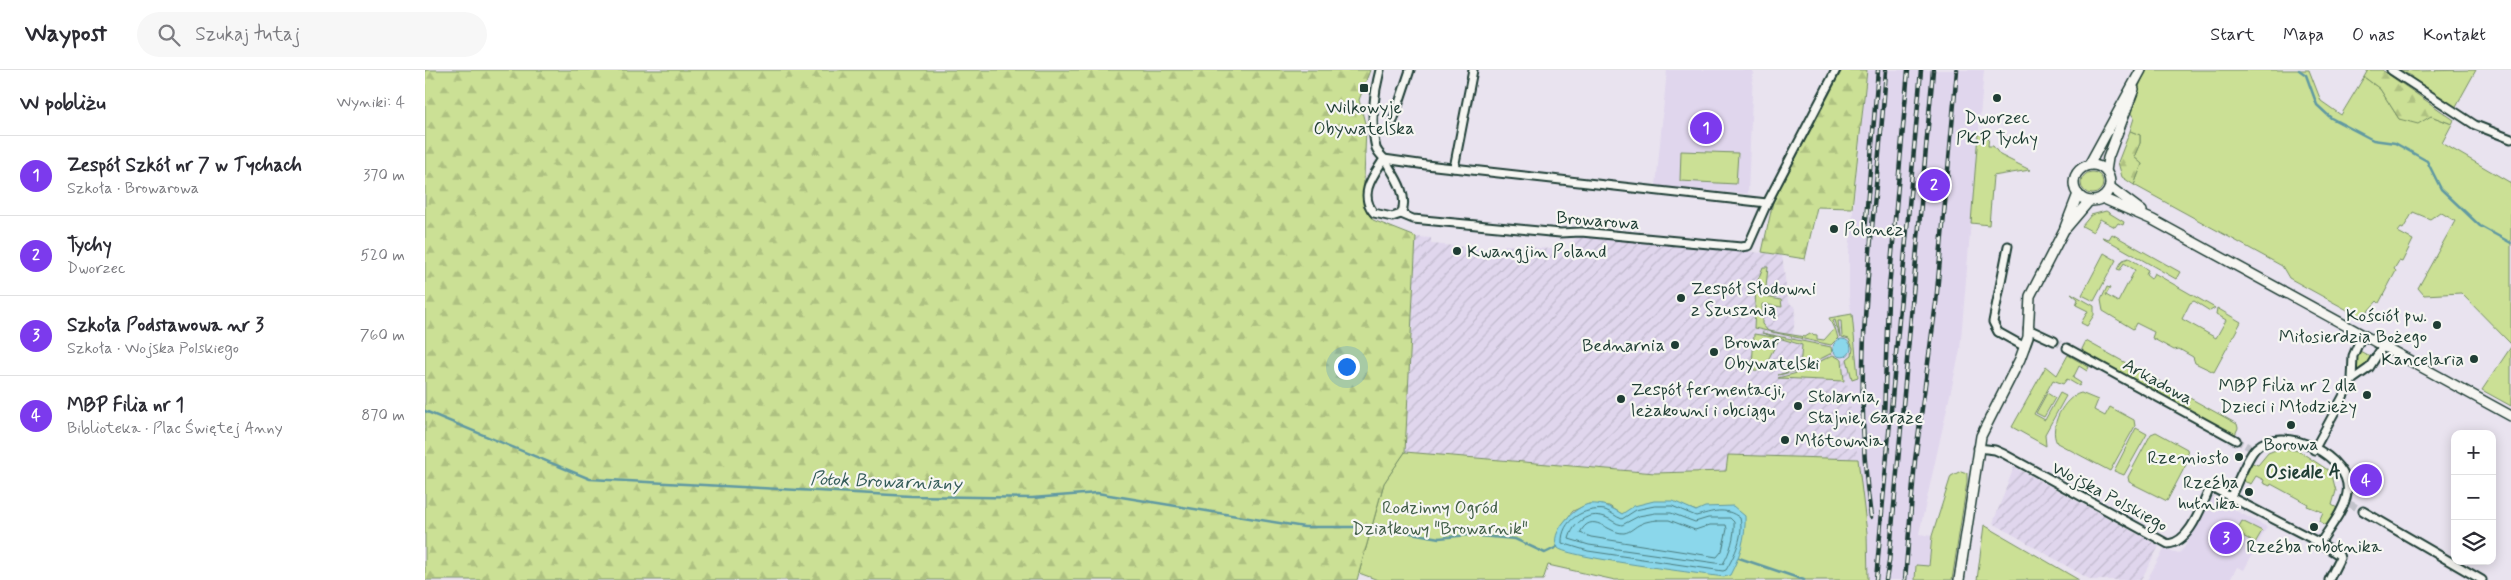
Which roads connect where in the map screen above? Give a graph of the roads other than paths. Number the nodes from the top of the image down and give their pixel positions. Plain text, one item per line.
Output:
1 (1380, 70) edge
2 (1410, 70) edge
3 (1473, 70) edge
4 (1836, 70) edge
5 (2141, 70) edge
6 (2391, 70) edge
7 (2135, 81) junction
8 (1393, 121) dead end
9 (2511, 139) edge
10 (1384, 158) junction
11 (2089, 165) junction
12 (1454, 168) junction
13 (2106, 171) junction
14 (2110, 187) junction
15 (2076, 189) junction
16 (2102, 198) junction
17 (2089, 200) junction
18 (1767, 203) junction
19 (1401, 214) junction
20 (2153, 220) junction
21 (2064, 230) junction
22 (2008, 246) dead end
23 (2028, 329) junction
24 (2362, 335) junction
25 (2054, 341) tunnel mouth
26 (2383, 346) junction
27 (2025, 347) junction
28 (2067, 348) tunnel mouth
29 (2352, 380) junction
30 (2511, 416) edge
31 (2236, 440) tunnel mouth
32 (1978, 448) junction
33 (2315, 450) junction
34 (2231, 496) junction
35 (2363, 511) tunnel mouth
36 (2320, 543) junction
37 (1959, 580) edge
38 (2329, 580) edge
39 (2482, 580) edge

1 - 10 street
2 - 8 street
3 - 12 street
4 - 18 street, Browarowa
5 - 7 street
6 - 9 street
7 - 11 street
7 - 13 street
10 - 12 street, Browarowa
10 - 19 street
10 - 19 street, Browarowa
11 - 13 street
11 - 15 street
12 - 18 street, Browarowa
13 - 14 street
14 - 16 street
14 - 20 street
15 - 17 street
15 - 21 street
16 - 17 street
16 - 20 street
17 - 21 street
18 - 19 street, Browarowa
20 - 24 street
21 - 23 street
22 - 27 street
23 - 25 street
23 - 27 street
24 - 26 street
24 - 29 street
26 - 29 street
26 - 30 street
27 - 32 street
28 - 31 street, Arkadowa
29 - 33 street
32 - 34 street, Wojska Polskiego
32 - 37 street
33 - 34 street
33 - 36 street
34 - 36 street
35 - 39 street
36 - 38 street

